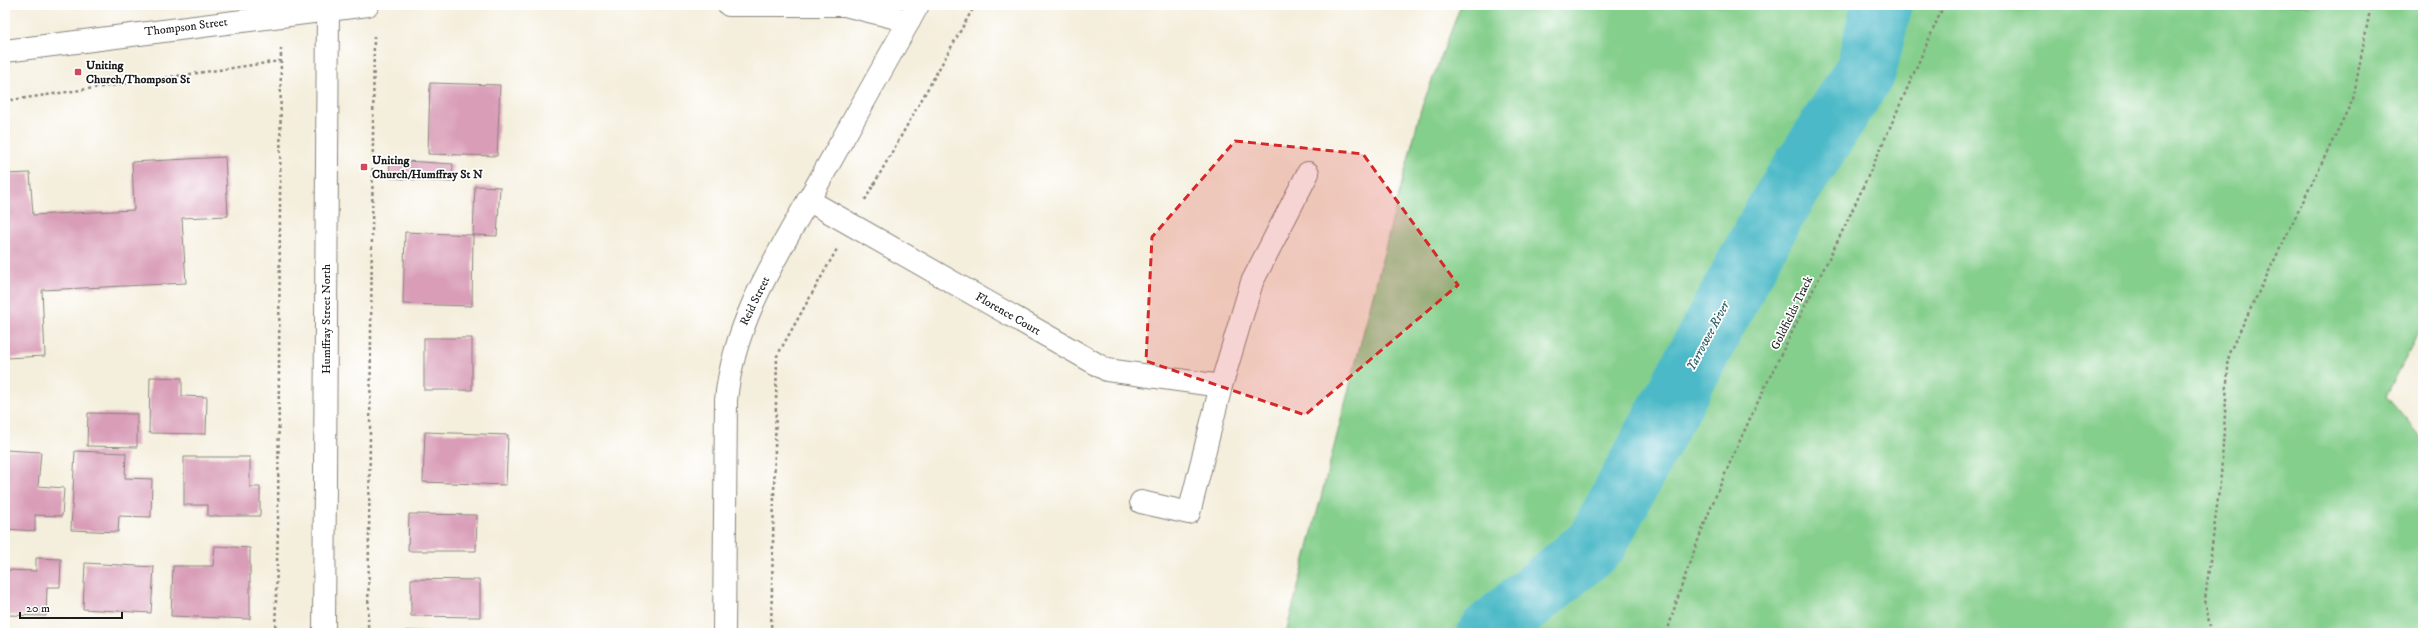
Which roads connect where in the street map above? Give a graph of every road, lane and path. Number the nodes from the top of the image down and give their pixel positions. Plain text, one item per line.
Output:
1 (368, 5) edge
2 (729, 5) edge
3 (975, 5) edge
4 (1944, 5) edge
5 (2371, 5) edge
6 (328, 7) edge
7 (914, 13) edge
8 (283, 14) junction
9 (374, 28) dead end
10 (5, 51) edge
11 (280, 61) junction
12 (5, 101) edge
13 (1308, 173) dead end
14 (808, 200) junction
15 (851, 225) junction
16 (1221, 386) junction
17 (1140, 502) dead end
18 (275, 633) edge
19 (324, 633) edge
20 (368, 633) edge
21 (724, 633) edge
22 (771, 633) edge
23 (1667, 633) edge
24 (2211, 633) edge

1 - 6 street, Thompson Street
2 - 7 street
3 - 15 path
4 - 23 path, Goldfields Track
5 - 24 path
6 - 8 street, Thompson Street
6 - 19 street, Humffray Street North
7 - 14 street, Reid Street
8 - 10 street, Thompson Street
8 - 11 path
9 - 20 path
11 - 12 path
11 - 18 path
13 - 16 street
14 - 15 street, Florence Court
14 - 21 street, Reid Street
15 - 16 street, Florence Court
15 - 22 path
16 - 17 street

